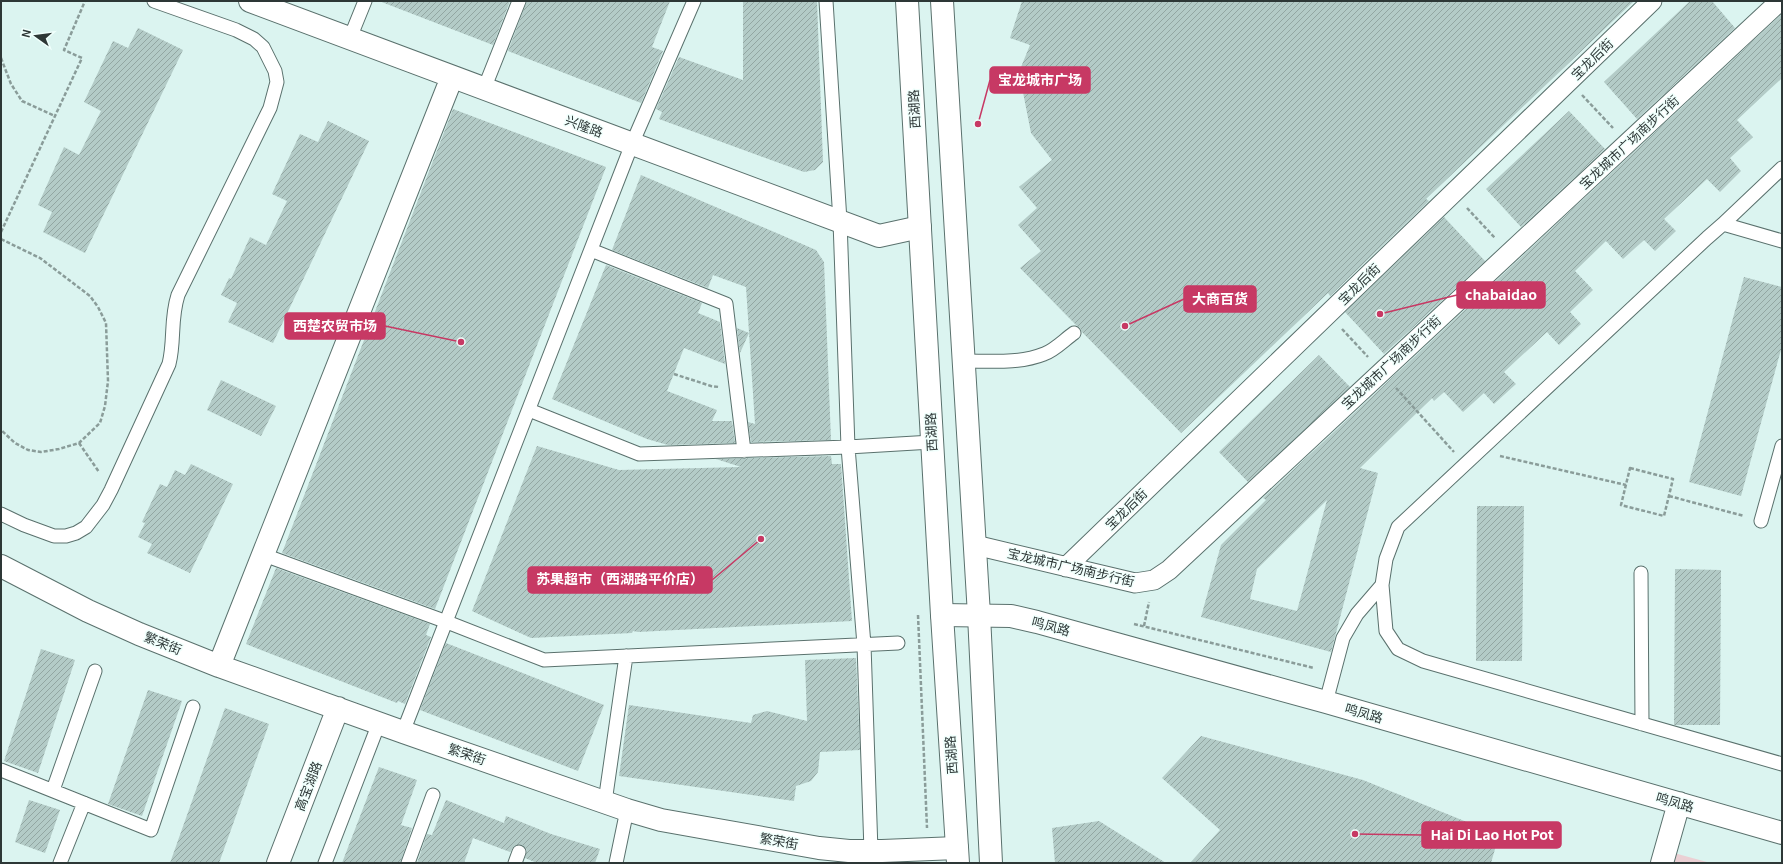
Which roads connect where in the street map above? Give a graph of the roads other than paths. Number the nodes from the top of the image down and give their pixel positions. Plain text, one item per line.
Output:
1 (154, 1) edge
2 (250, 1) edge
3 (365, 1) edge
4 (519, 1) edge
5 (694, 1) edge
6 (826, 1) edge
7 (908, 1) edge
8 (942, 1) edge
9 (1652, 1) edge
10 (1780, 1) edge
11 (350, 38) junction
12 (452, 76) junction
13 (484, 89) junction
14 (632, 144) junction
15 (1782, 168) edge
16 (840, 222) junction
17 (1723, 224) junction
18 (920, 227) junction
19 (1782, 241) edge
20 (591, 250) junction
21 (1074, 333) dead end
22 (964, 361) junction
23 (529, 410) junction
24 (932, 442) junction
25 (1782, 446) edge
26 (848, 447) junction
27 (744, 451) junction
28 (1, 514) edge
29 (1761, 522) road end
30 (975, 545) junction
31 (264, 555) junction
32 (1, 566) edge
33 (1066, 567) junction
34 (1641, 573) dead end
35 (1382, 586) junction
36 (942, 615) junction
37 (979, 616) junction
38 (447, 622) junction
39 (898, 644) dead end
40 (864, 645) junction
41 (626, 656) junction
42 (219, 666) junction
43 (95, 671) dead end
44 (1326, 702) junction
45 (193, 707) dead end
46 (338, 708) junction
47 (379, 724) junction
48 (1642, 724) junction
49 (402, 732) junction
50 (1782, 764) edge
51 (1, 770) edge
52 (53, 790) junction
53 (433, 795) dead end
54 (84, 802) junction
55 (605, 802) junction
56 (1678, 803) junction
57 (627, 810) junction
58 (1782, 833) edge
59 (871, 851) junction
60 (958, 855) edge
61 (60, 863) edge
62 (278, 863) edge
63 (325, 863) edge
64 (408, 863) edge
65 (616, 863) edge
66 (991, 863) edge
67 (1662, 863) edge

1 - 28 lane
2 - 11 street, 兴隆路
3 - 11 lane
4 - 13 lane
5 - 14 lane
6 - 16 lane
7 - 18 street, 西湖路
8 - 22 street
9 - 33 street, 宝龙后街
10 - 33 street, 宝龙城市广场南步行街
11 - 12 street, 兴隆路
12 - 13 street, 兴隆路
12 - 31 street
13 - 14 street, 兴隆路
14 - 16 street, 兴隆路
14 - 20 lane
15 - 17 lane
16 - 18 street, 兴隆路
16 - 26 lane
17 - 19 lane
17 - 35 lane
18 - 24 street, 西湖路
20 - 23 lane
20 - 27 lane
21 - 22 lane
22 - 30 street
23 - 27 lane
23 - 38 lane
24 - 26 lane
24 - 36 street, 西湖路
25 - 29 lane
26 - 27 lane
26 - 40 lane
30 - 33 street, 宝龙城市广场南步行街
30 - 37 street
31 - 38 lane
31 - 42 street
32 - 42 street, 繁荣街
34 - 48 lane
35 - 44 lane
35 - 48 lane
36 - 37 street, 鸣凤路
36 - 60 street, 西湖路
37 - 44 street, 鸣凤路
37 - 66 street
38 - 41 lane
38 - 49 lane
39 - 40 lane
40 - 41 lane
40 - 59 lane
41 - 55 lane
42 - 46 street, 繁荣街
43 - 52 lane
44 - 56 street, 鸣凤路
45 - 54 lane
46 - 47 street, 繁荣街
46 - 62 street, 高宝湖路
47 - 49 street, 繁荣街
47 - 63 lane
48 - 50 lane
49 - 55 street, 繁荣街
51 - 52 lane
52 - 54 lane
53 - 64 lane
54 - 61 lane
55 - 57 street, 繁荣街
56 - 58 street, 鸣凤路
56 - 67 street
57 - 59 street, 繁荣街
57 - 65 lane
59 - 60 street, 繁荣街

